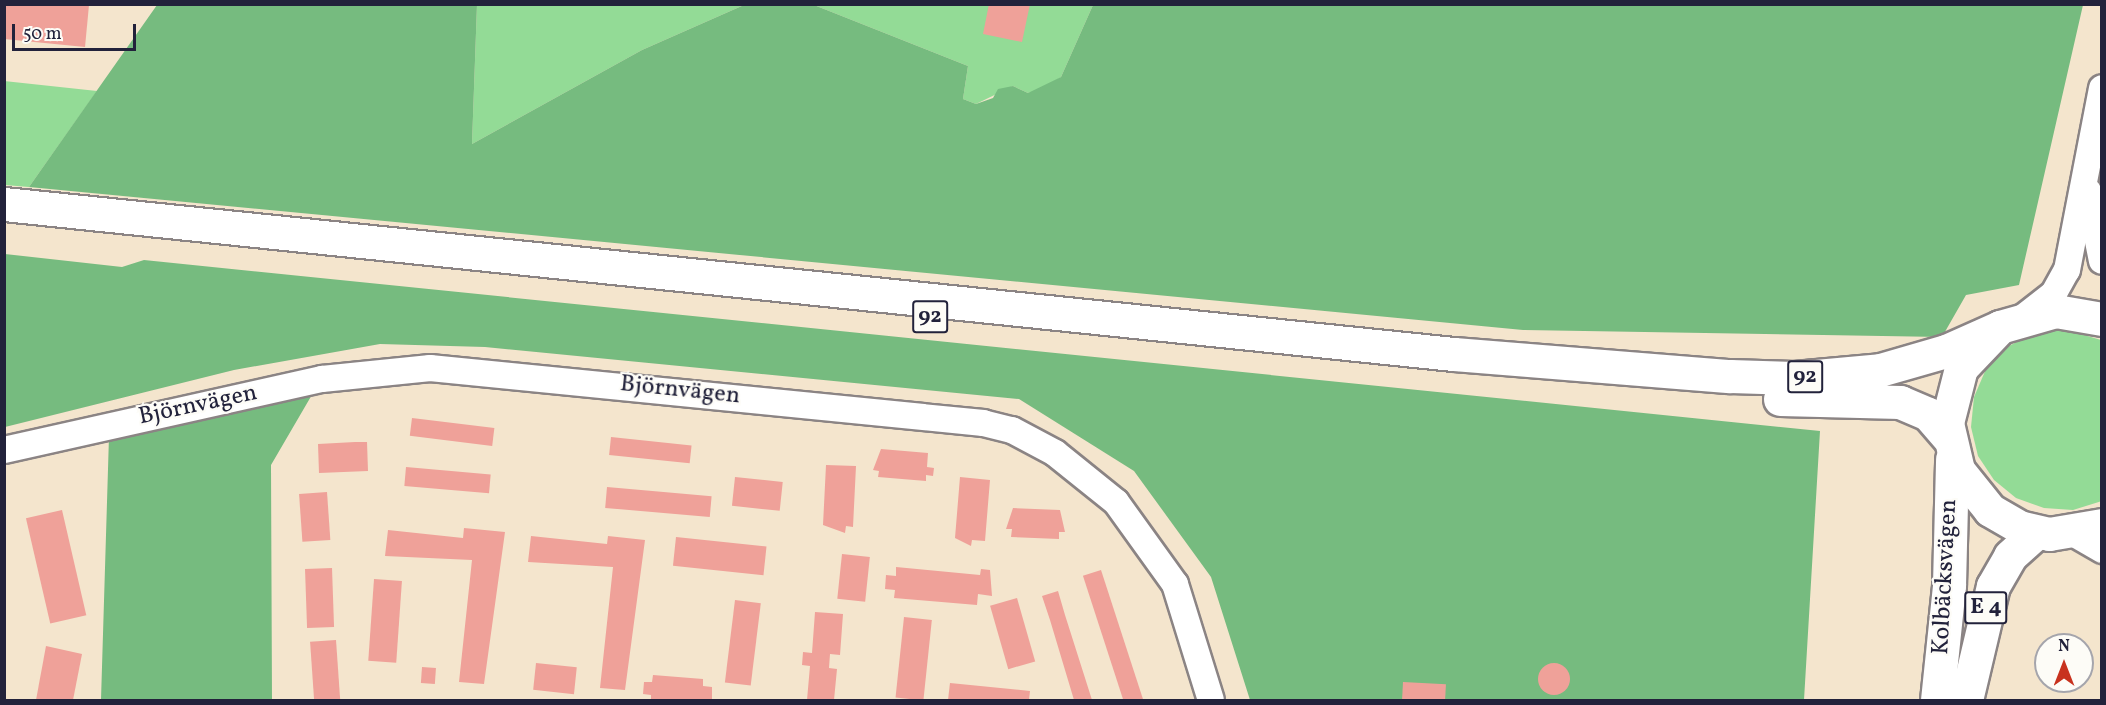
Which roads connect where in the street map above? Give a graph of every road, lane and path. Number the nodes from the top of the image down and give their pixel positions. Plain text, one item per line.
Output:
1 (2102, 88) edge
2 (2085, 170) junction
3 (4, 204) edge
4 (4, 224) edge
5 (2102, 261) edge
6 (2102, 319) edge
7 (2012, 322) junction
8 (1950, 446) junction
9 (4, 450) edge
10 (2087, 529) edge
11 (2037, 532) junction
12 (2102, 550) edge
13 (1210, 700) edge
14 (1936, 700) edge
15 (1966, 700) edge

1 - 2 street
2 - 5 street
2 - 7 street
3 - 7 highway, 92
4 - 8 highway, 92
6 - 7 highway
7 - 8 highway, E 4
8 - 11 highway
8 - 14 highway, Kolbäcksvägen / E 4
9 - 13 street, Björnvägen
10 - 11 highway
10 - 12 street
11 - 15 highway, Kolbäcksvägen / E 4

